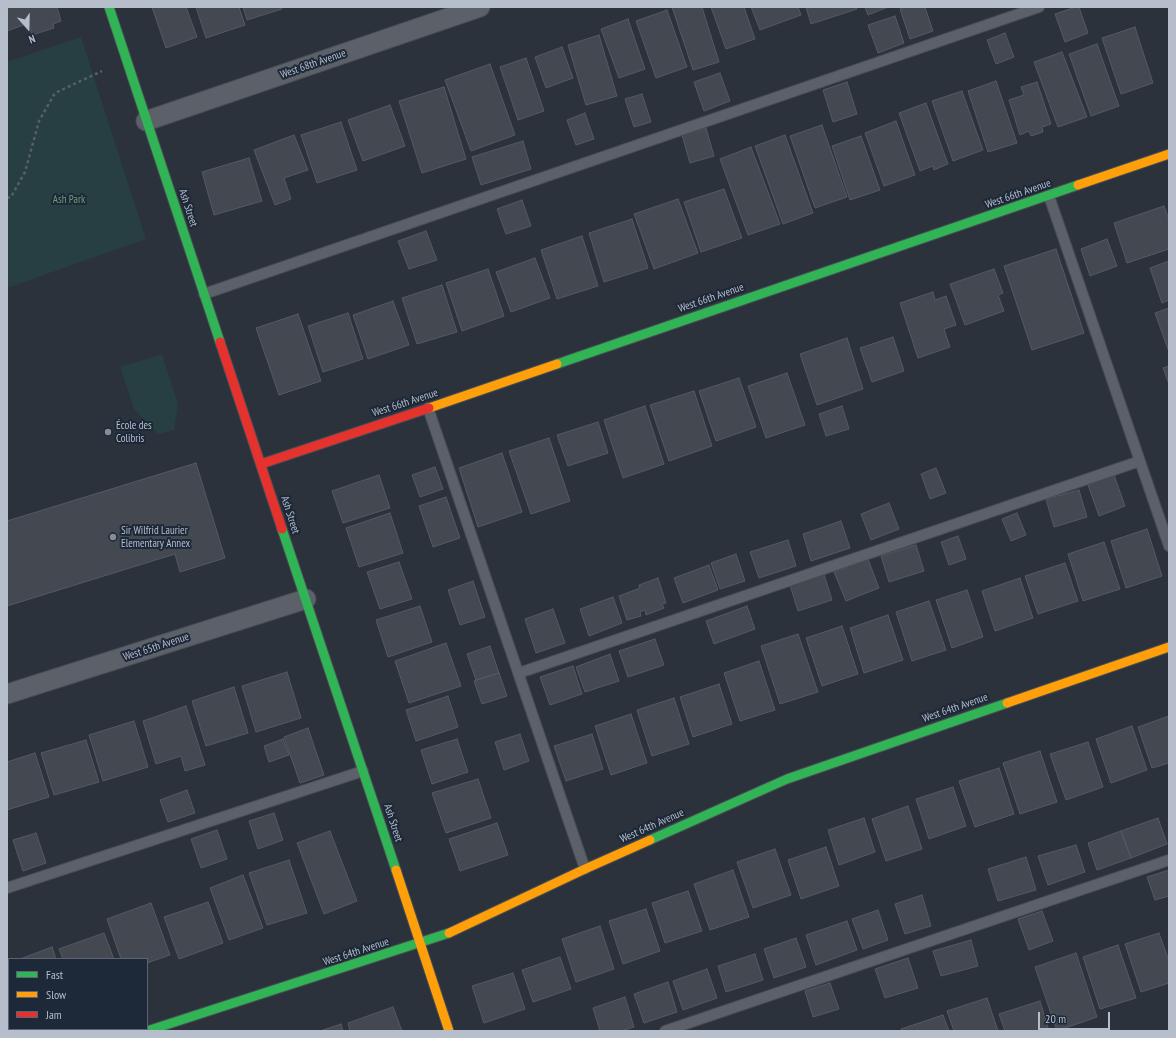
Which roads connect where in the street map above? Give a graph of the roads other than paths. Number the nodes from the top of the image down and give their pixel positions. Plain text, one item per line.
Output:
1 (109, 7) edge
2 (480, 7) edge
3 (1040, 7) edge
4 (146, 121) junction
5 (1169, 154) edge
6 (1049, 196) junction
7 (204, 294) junction
8 (428, 408) junction
9 (1140, 461) junction
10 (261, 464) junction
11 (1169, 546) edge
12 (306, 599) junction
13 (1169, 647) edge
14 (519, 673) junction
15 (7, 694) edge
16 (363, 771) junction
17 (1169, 860) edge
18 (585, 869) junction
19 (7, 888) edge
20 (420, 944) junction
21 (148, 1031) edge
22 (449, 1031) edge
23 (665, 1031) edge

1 - 4 street, Ash Street
2 - 4 street, West 68th Avenue
3 - 7 lane
4 - 7 street, Ash Street
5 - 6 street, West 66th Avenue
6 - 8 street, West 66th Avenue
6 - 9 lane
7 - 10 street, Ash Street
8 - 10 street, West 66th Avenue
8 - 14 lane
9 - 11 lane
9 - 14 lane
10 - 12 street, Ash Street
12 - 15 street, West 65th Avenue
12 - 16 street, Ash Street
13 - 18 street, West 64th Avenue
14 - 18 lane
16 - 19 lane
16 - 20 street, Ash Street
17 - 23 lane
18 - 20 street, West 64th Avenue
20 - 21 street, West 64th Avenue
20 - 22 street, Ash Street

